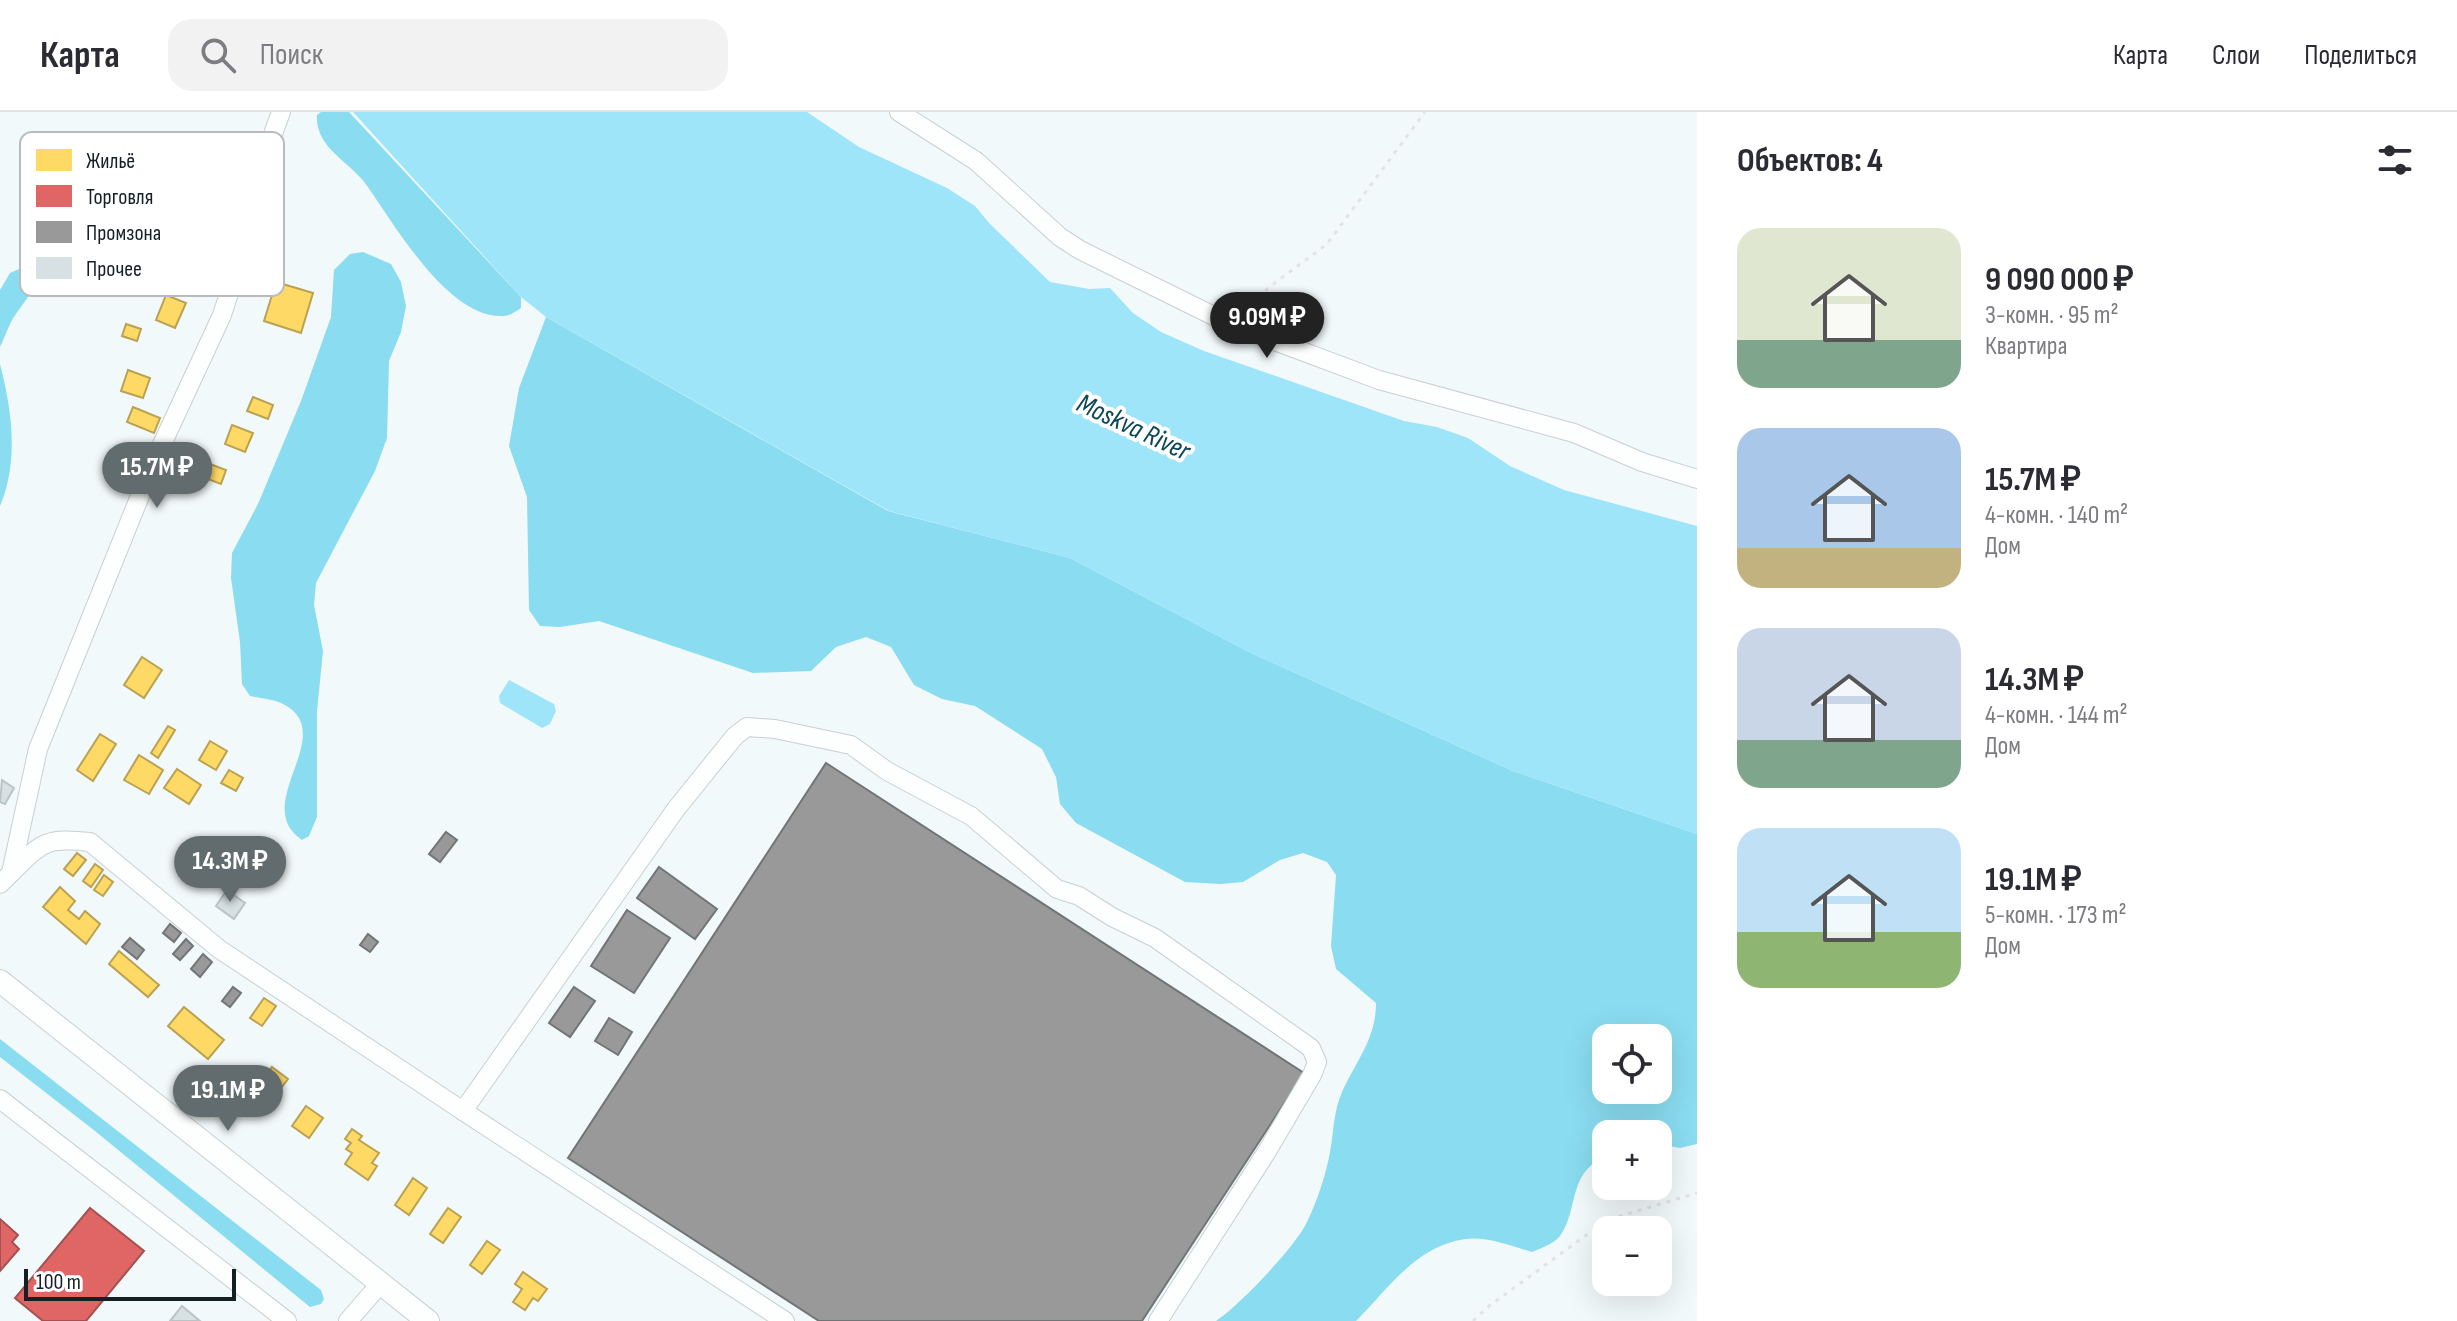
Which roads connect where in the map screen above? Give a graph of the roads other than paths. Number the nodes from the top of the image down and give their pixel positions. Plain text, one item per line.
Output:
1 (281, 112) edge
2 (899, 112) edge
3 (274, 132) edge
4 (228, 296) edge
5 (1697, 479) edge
6 (6, 868) edge
7 (0, 981) edge
8 (0, 1099) edge
9 (463, 1111) junction
10 (380, 1284) junction
11 (287, 1321) edge
12 (348, 1321) edge
13 (428, 1321) edge
14 (785, 1321) edge
15 (1158, 1321) edge

1 - 3 street
2 - 5 street
4 - 6 street
6 - 9 street
7 - 10 main road
8 - 11 street
9 - 14 street
9 - 15 street
10 - 12 street
10 - 13 main road

